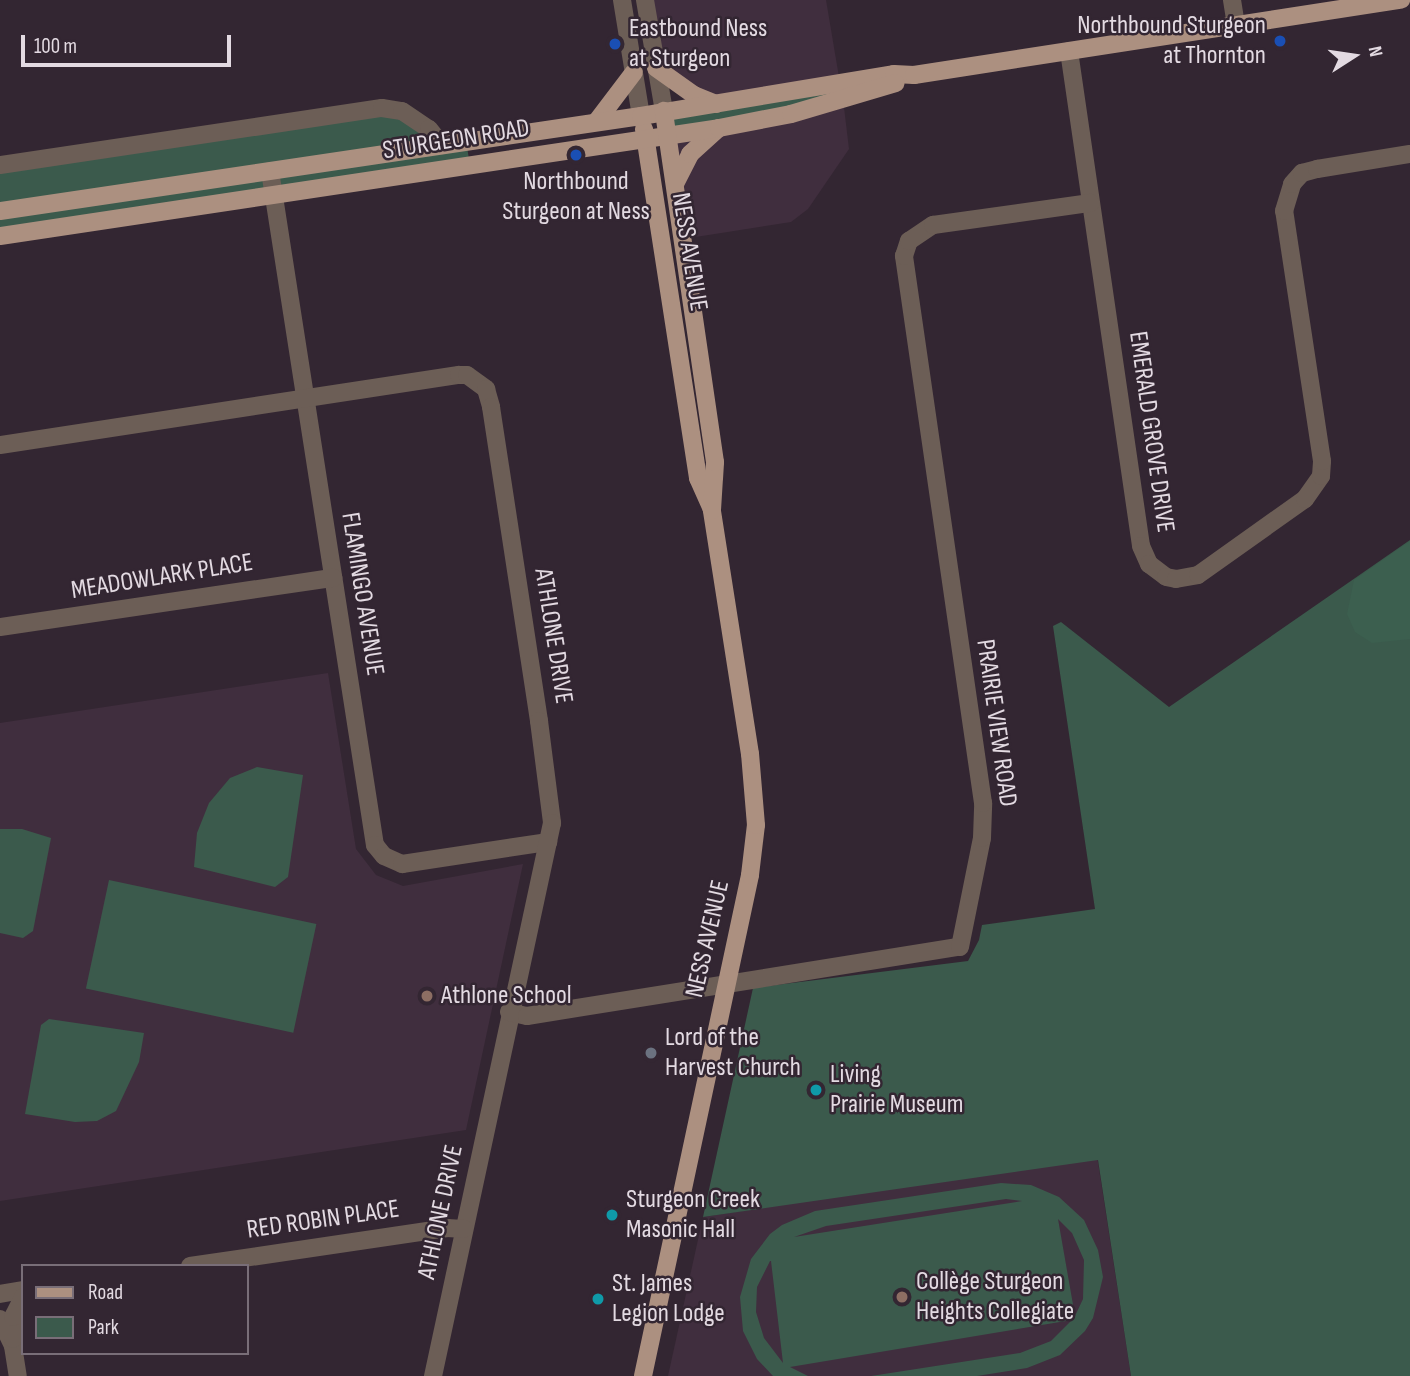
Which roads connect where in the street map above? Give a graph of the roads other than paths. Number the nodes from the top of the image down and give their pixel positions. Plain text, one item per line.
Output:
1 (622, 0) edge
2 (645, 0) edge
3 (1231, 0) edge
4 (1401, 0) edge
5 (1236, 25) junction
6 (1069, 51) junction
7 (656, 68) junction
8 (634, 72) junction
9 (914, 75) junction
10 (716, 104) junction
11 (664, 111) junction
12 (641, 116) junction
13 (597, 121) junction
14 (719, 128) junction
15 (668, 134) junction
16 (645, 138) junction
17 (442, 145) junction
18 (1410, 154) edge
19 (0, 165) edge
20 (270, 171) junction
21 (675, 184) junction
22 (274, 195) junction
23 (1090, 202) junction
24 (0, 211) edge
25 (0, 236) edge
26 (306, 400) junction
27 (0, 445) edge
28 (712, 510) junction
29 (333, 578) junction
30 (0, 628) edge
31 (548, 842) junction
32 (727, 984) junction
33 (509, 1012) junction
34 (464, 1229) junction
35 (204, 1264) edge
36 (21, 1290) edge
37 (0, 1294) edge
38 (21, 1301) edge
39 (0, 1319) edge
40 (13, 1346) junction
41 (18, 1376) edge
42 (433, 1376) edge
43 (643, 1376) edge

1 - 8 street, NESS AVENUE
2 - 7 street, NESS AVENUE
3 - 5 street
4 - 5 main road, STURGEON ROAD
5 - 6 main road, STURGEON ROAD
6 - 9 main road, STURGEON ROAD
6 - 23 street, EMERALD GROVE DRIVE
7 - 10 main road
7 - 11 street, NESS AVENUE
8 - 12 street, NESS AVENUE
8 - 13 main road
9 - 10 main road, STURGEON ROAD
9 - 14 main road, STURGEON ROAD
10 - 11 main road, STURGEON ROAD
11 - 12 main road, STURGEON ROAD
11 - 15 main road, NESS AVENUE
12 - 13 main road, STURGEON ROAD
12 - 16 main road, NESS AVENUE
13 - 17 main road, STURGEON ROAD
14 - 15 main road, STURGEON ROAD
14 - 21 main road
15 - 16 main road, STURGEON ROAD
15 - 21 main road, NESS AVENUE
16 - 22 main road, STURGEON ROAD
16 - 28 main road, NESS AVENUE
17 - 19 street, STURGEON ROAD
17 - 20 main road, STURGEON ROAD
18 - 23 street, EMERALD GROVE DRIVE
20 - 22 street, FLAMINGO AVENUE
20 - 24 main road, STURGEON ROAD
21 - 28 main road, NESS AVENUE
22 - 25 main road, STURGEON ROAD
22 - 26 street, FLAMINGO AVENUE
23 - 32 street, PRAIRIE VIEW ROAD
26 - 27 street, ATHLONE DRIVE
26 - 29 street, FLAMINGO AVENUE
26 - 31 street, ATHLONE DRIVE
28 - 32 main road, NESS AVENUE
29 - 30 street, MEADOWLARK PLACE
29 - 31 street, FLAMINGO AVENUE
31 - 33 street, ATHLONE DRIVE
32 - 33 street, PRAIRIE VIEW ROAD
32 - 43 main road, NESS AVENUE
33 - 34 street, ATHLONE DRIVE
34 - 35 street, RED ROBIN PLACE
34 - 42 street, ATHLONE DRIVE
36 - 37 street
38 - 40 street
39 - 40 street
40 - 41 street

